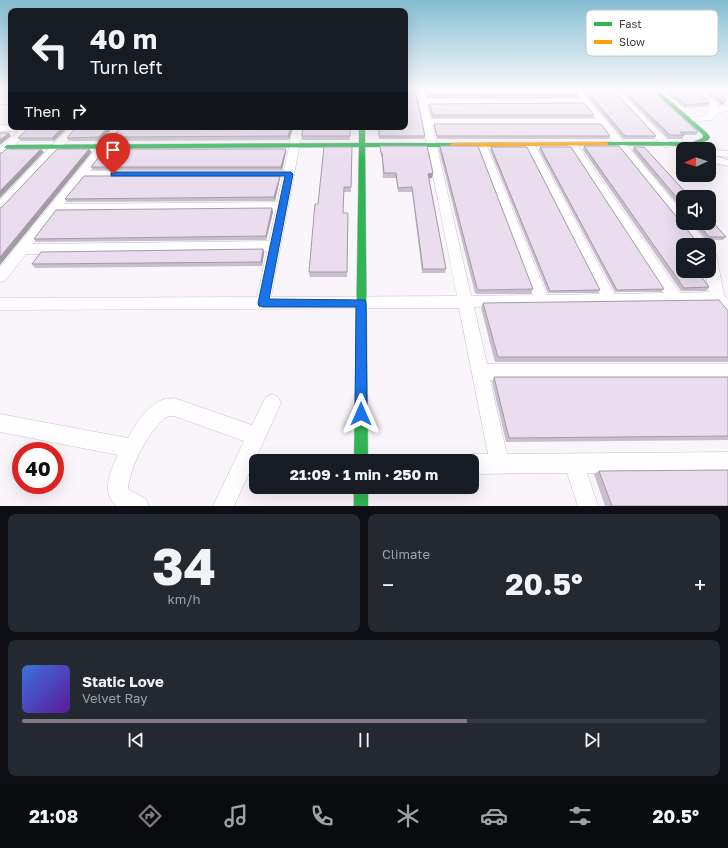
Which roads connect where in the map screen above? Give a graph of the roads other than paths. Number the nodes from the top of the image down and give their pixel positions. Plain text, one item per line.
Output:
1 (425, 114) edge
2 (597, 114) edge
3 (637, 114) edge
4 (681, 114) edge
5 (712, 114) edge
6 (688, 120) junction
7 (427, 122) junction
8 (603, 122) junction
9 (25, 130) edge
10 (72, 130) edge
11 (117, 130) edge
12 (297, 130) edge
13 (362, 130) edge
14 (702, 142) edge
15 (530, 145) junction
16 (574, 145) junction
17 (621, 145) junction
18 (667, 145) junction
19 (362, 146) junction
20 (432, 146) junction
21 (482, 146) junction
22 (676, 146) edge
23 (56, 147) junction
24 (103, 147) junction
25 (294, 147) junction
26 (3, 150) edge
27 (716, 153) edge
28 (728, 154) edge
29 (716, 160) edge
30 (728, 163) edge
31 (81, 174) junction
32 (289, 174) junction
33 (282, 206) junction
34 (0, 207) edge
35 (54, 208) junction
36 (676, 212) edge
37 (690, 230) edge
38 (697, 238) edge
39 (274, 246) junction
40 (22, 249) junction
41 (0, 277) edge
42 (713, 278) edge
43 (676, 298) junction
44 (717, 298) junction
45 (542, 300) junction
46 (610, 300) junction
47 (465, 302) junction
48 (263, 303) junction
49 (361, 303) junction
50 (0, 304) edge
51 (728, 309) edge
52 (480, 372) junction
53 (728, 372) edge
54 (272, 403) dead end
55 (0, 423) edge
56 (256, 436) junction
57 (132, 448) junction
58 (361, 454) edge
59 (728, 462) edge
60 (574, 463) junction
61 (479, 464) edge
62 (500, 464) junction
63 (361, 494) edge
64 (139, 506) edge
65 (223, 506) edge
66 (361, 506) edge
67 (588, 506) edge

1 - 7 street
2 - 8 street
3 - 18 street
4 - 6 street
5 - 6 street
6 - 14 street
7 - 8 street
7 - 20 street
8 - 17 street
9 - 26 street
10 - 23 street
11 - 24 street
12 - 25 street
13 - 19 street
15 - 16 street
15 - 21 street
15 - 46 street
16 - 17 street
16 - 43 street
17 - 18 street
17 - 36 street
18 - 22 street
19 - 20 street
19 - 25 street
19 - 49 street
20 - 21 street
20 - 47 street
21 - 45 street
23 - 24 street
23 - 26 street
23 - 34 street
24 - 25 street
24 - 31 street
25 - 32 street
27 - 28 street
29 - 30 street
31 - 32 street
31 - 35 street
32 - 33 street
33 - 35 street
33 - 39 street
35 - 40 street
37 - 38 street
39 - 40 street
39 - 48 street
40 - 41 street
42 - 44 street
43 - 44 street
43 - 46 street
44 - 51 street
45 - 46 street
45 - 47 street
47 - 49 street
47 - 52 street
48 - 49 street
48 - 50 street
49 - 58 street
52 - 53 street
52 - 62 street
54 - 56 street
55 - 57 street
56 - 57 street
56 - 65 street
57 - 64 street
59 - 60 street
60 - 62 street
60 - 67 street
61 - 62 street
63 - 66 street

